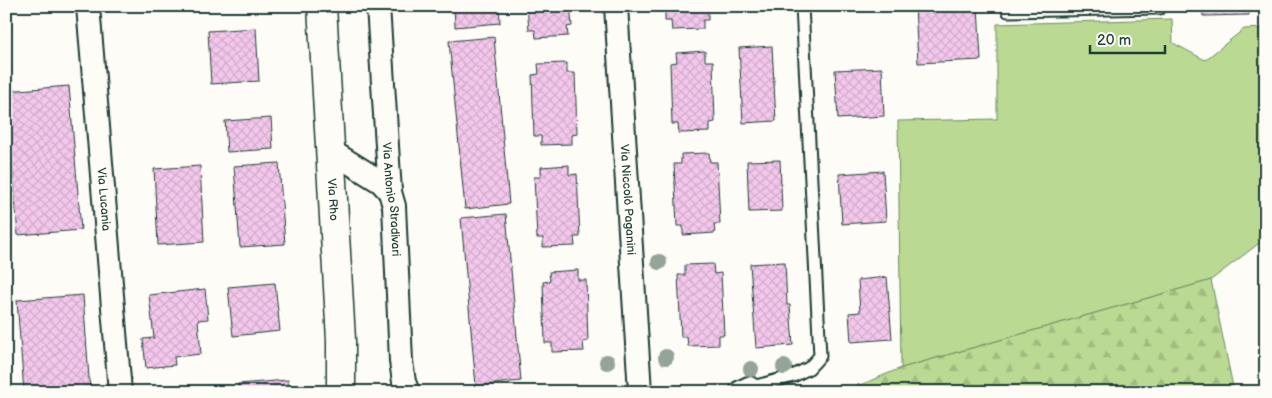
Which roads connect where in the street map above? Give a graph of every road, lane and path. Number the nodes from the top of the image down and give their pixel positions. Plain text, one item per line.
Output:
1 (88, 6) edge
2 (322, 6) edge
3 (378, 6) edge
4 (616, 6) edge
5 (802, 6) edge
6 (1008, 6) edge
7 (1160, 6) edge
8 (331, 151) junction
9 (390, 192) junction
10 (745, 390) edge
11 (120, 392) edge
12 (342, 392) edge
13 (408, 392) edge
14 (640, 392) edge

1 - 11 street, Via Lucania
2 - 8 main road, Via Rho
3 - 9 street, Via Antonio Stradivari
4 - 14 street, Via Niccolò Paganini
5 - 10 lane
6 - 7 lane
8 - 9 street
8 - 12 main road, Via Rho
9 - 13 street, Via Antonio Stradivari

